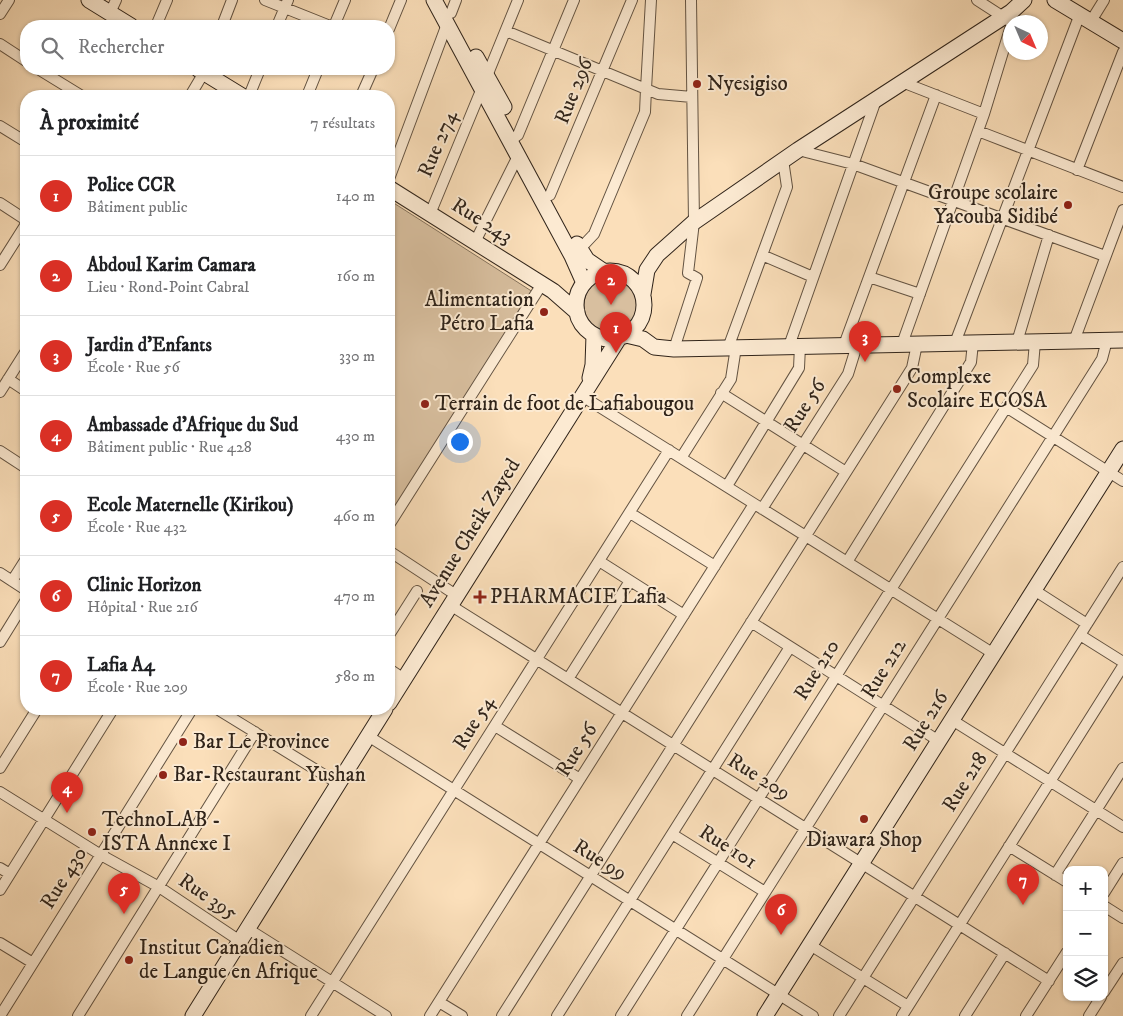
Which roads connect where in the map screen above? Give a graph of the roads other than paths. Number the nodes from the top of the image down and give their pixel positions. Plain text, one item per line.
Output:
1 (9, 0) edge
2 (89, 0) edge
3 (167, 0) edge
4 (232, 0) edge
5 (265, 0) edge
6 (345, 0) edge
7 (401, 0) edge
8 (434, 0) edge
9 (518, 0) edge
10 (574, 0) edge
11 (632, 0) edge
12 (651, 0) edge
13 (691, 0) edge
14 (977, 0) edge
15 (1055, 0) edge
16 (1104, 0) edge
17 (286, 4) edge
18 (113, 7) edge
19 (1014, 7) edge
20 (450, 9) edge
21 (0, 14) edge
22 (1085, 17) junction
23 (125, 20) edge
24 (159, 20) edge
25 (224, 20) edge
26 (279, 20) edge
27 (318, 20) edge
28 (337, 20) edge
29 (393, 20) edge
30 (506, 31) junction
31 (1123, 40) edge
32 (0, 44) edge
33 (554, 51) junction
34 (1003, 52) edge
35 (1123, 52) edge
36 (20, 57) edge
37 (603, 70) junction
38 (48, 75) edge
39 (200, 75) edge
40 (210, 75) edge
41 (258, 75) edge
42 (316, 75) edge
43 (370, 75) edge
44 (484, 82) junction
45 (902, 82) junction
46 (646, 89) junction
47 (72, 90) edge
48 (193, 90) edge
49 (233, 90) edge
50 (251, 90) edge
51 (309, 90) edge
52 (363, 90) edge
53 (936, 96) junction
54 (692, 98) junction
55 (876, 99) junction
56 (984, 114) junction
57 (0, 126) edge
58 (978, 131) junction
59 (20, 138) edge
60 (514, 138) junction
61 (798, 150) junction
62 (1029, 151) junction
63 (518, 156) junction
64 (783, 160) junction
65 (395, 163) edge
66 (853, 164) junction
67 (1077, 170) junction
68 (904, 182) junction
69 (1123, 187) edge
70 (395, 192) edge
71 (550, 195) junction
72 (954, 199) junction
73 (0, 203) edge
74 (1123, 210) edge
75 (430, 214) junction
76 (20, 216) edge
77 (1003, 218) junction
78 (690, 226) junction
79 (20, 233) edge
80 (1049, 235) junction
81 (475, 242) junction
82 (576, 253) junction
83 (762, 255) junction
84 (1106, 256) junction
85 (0, 265) edge
86 (603, 271) junction
87 (625, 274) junction
88 (813, 277) junction
89 (869, 277) junction
90 (582, 285) junction
91 (547, 287) junction
92 (643, 294) junction
93 (920, 294) junction
94 (576, 312) junction
95 (639, 324) junction
96 (594, 335) junction
97 (622, 336) junction
98 (644, 339) junction
99 (1107, 340) junction
100 (1123, 340) edge
101 (1074, 341) junction
102 (1017, 342) junction
103 (1035, 342) junction
104 (955, 343) junction
105 (973, 343) junction
106 (909, 344) junction
107 (851, 345) junction
108 (794, 346) junction
109 (732, 348) junction
110 (674, 349) junction
111 (20, 360) edge
112 (8, 379) junction
113 (20, 387) edge
114 (0, 391) edge
115 (585, 391) junction
116 (721, 393) junction
117 (1006, 407) junction
118 (766, 421) junction
119 (1053, 437) junction
120 (803, 444) junction
121 (1123, 449) edge
122 (669, 450) junction
123 (0, 451) edge
124 (681, 458) junction
125 (20, 464) edge
126 (846, 472) junction
127 (1109, 472) junction
128 (1123, 481) edge
129 (727, 486) junction
130 (758, 506) junction
131 (630, 512) junction
132 (395, 516) edge
133 (806, 536) junction
134 (395, 556) edge
135 (599, 561) junction
136 (847, 562) junction
137 (715, 566) junction
138 (20, 568) edge
139 (1122, 570) edge
140 (0, 573) edge
141 (12, 581) junction
142 (630, 581) junction
143 (20, 586) edge
144 (890, 590) junction
145 (1034, 590) junction
146 (417, 591) dead end
147 (453, 600) junction
148 (20, 610) edge
149 (684, 615) junction
150 (938, 619) junction
151 (751, 622) junction
152 (1087, 624) junction
153 (395, 626) edge
154 (1080, 635) junction
155 (0, 642) edge
156 (790, 647) junction
157 (994, 654) junction
158 (537, 660) junction
159 (1123, 662) edge
160 (1123, 666) edge
161 (395, 673) edge
162 (836, 676) junction
163 (404, 679) junction
164 (568, 679) junction
165 (395, 693) edge
166 (883, 706) junction
167 (622, 713) junction
168 (33, 715) edge
169 (109, 715) edge
170 (188, 715) edge
171 (230, 715) edge
172 (381, 715) edge
173 (952, 720) junction
174 (495, 726) junction
175 (255, 732) junction
176 (368, 736) junction
177 (939, 741) junction
178 (673, 745) junction
179 (1005, 753) junction
180 (0, 768) edge
181 (1123, 768) edge
182 (713, 770) junction
183 (580, 779) junction
184 (1050, 782) junction
185 (340, 784) junction
186 (454, 790) junction
187 (0, 792) edge
188 (758, 798) junction
189 (1096, 810) junction
190 (44, 819) junction
191 (1123, 827) edge
192 (805, 828) junction
193 (672, 834) junction
194 (539, 844) junction
195 (1009, 846) junction
196 (101, 855) junction
197 (718, 863) junction
198 (861, 863) junction
199 (1123, 863) edge
200 (0, 868) edge
201 (10, 874) junction
202 (1055, 875) junction
203 (590, 876) junction
204 (1063, 880) edge
205 (159, 887) junction
206 (1108, 887) edge
207 (0, 890) edge
208 (765, 892) junction
209 (914, 897) junction
210 (630, 901) junction
211 (1108, 909) edge
212 (1123, 918) edge
213 (959, 925) junction
214 (675, 930) junction
215 (244, 935) junction
216 (0, 943) edge
217 (810, 945) junction
218 (1005, 954) junction
219 (1064, 956) edge
220 (722, 959) junction
221 (33, 963) junction
222 (1123, 963) edge
223 (863, 978) junction
224 (1048, 981) junction
225 (333, 982) junction
226 (1108, 986) edge
227 (778, 994) junction
228 (1098, 1001) edge
229 (439, 1002) junction
230 (908, 1006) junction
231 (0, 1016) edge
232 (78, 1016) edge
233 (193, 1016) edge
234 (311, 1016) edge
235 (386, 1016) edge
236 (430, 1016) edge
237 (462, 1016) edge
238 (502, 1016) edge
239 (557, 1016) edge
240 (620, 1016) edge
241 (687, 1016) edge
242 (765, 1016) edge
243 (813, 1016) edge
244 (839, 1016) edge
245 (902, 1016) edge
246 (965, 1016) edge
247 (1026, 1016) edge
248 (1089, 1016) edge

1 - 21 street
2 - 18 street
3 - 24 street
4 - 25 street
5 - 17 street
6 - 28 street
7 - 29 street
8 - 20 street
9 - 30 street, Rue 274
10 - 33 street
11 - 37 street, Rue 296
12 - 46 street
13 - 54 street
14 - 19 street
15 - 22 street
16 - 22 street
17 - 26 street
17 - 27 street
18 - 23 street
19 - 45 street
20 - 44 street
20 - 65 street
22 - 31 street
22 - 62 street
30 - 33 street
30 - 44 street, Rue 274
32 - 36 street
33 - 37 street
33 - 60 street
34 - 56 street
35 - 67 street
37 - 46 street
37 - 71 street, Rue 296
38 - 47 street
39 - 48 street
40 - 49 street
41 - 50 street
42 - 51 street
43 - 52 street
44 - 60 street
44 - 75 street, Rue 274
45 - 53 street
45 - 55 street
46 - 54 street
46 - 82 street
53 - 56 street
53 - 68 street, Rue 56
54 - 78 street
55 - 61 street
55 - 66 street
56 - 58 street
57 - 59 street
58 - 62 street
58 - 72 street
60 - 63 street
60 - 71 street
61 - 64 street
61 - 66 street
62 - 67 street
62 - 77 street
63 - 81 street
63 - 82 street
64 - 78 street
64 - 83 street
66 - 68 street
66 - 88 street
67 - 69 street
68 - 72 street
68 - 89 street, Rue 56
70 - 75 street, Rue 243
71 - 82 street
72 - 77 street
72 - 93 street
73 - 76 street
74 - 84 street
75 - 81 street, Rue 243
77 - 80 street
77 - 104 street
78 - 87 street
78 - 92 street
78 - 110 street
79 - 85 street
80 - 84 street
80 - 102 street
81 - 91 street, Rue 243
82 - 86 street
82 - 90 street
83 - 88 street
83 - 109 street
84 - 101 street
86 - 87 street
86 - 90 street
87 - 92 street
88 - 108 street
89 - 93 street
89 - 107 street, Rue 56
90 - 91 street
90 - 94 street
91 - 94 street, Rue 243
91 - 132 street
92 - 95 street
93 - 106 street
94 - 96 street
95 - 97 street
95 - 98 street
96 - 97 street
96 - 115 street, Avenue Cheik Zayed
97 - 98 street
97 - 115 street, Avenue Cheik Zayed
98 - 110 street
99 - 100 street
99 - 101 street
99 - 119 street, Rue 212
101 - 103 street
102 - 103 street
102 - 105 street
103 - 117 street, Rue 210
104 - 105 street
104 - 106 street
105 - 136 street
106 - 107 street
106 - 126 street
107 - 108 street
107 - 120 street, Rue 56
108 - 109 street
108 - 118 street
109 - 110 street
109 - 116 street
111 - 112 street
112 - 113 street
112 - 114 street
115 - 122 street
115 - 147 street, Avenue Cheik Zayed
116 - 118 street
116 - 124 street
117 - 119 street
117 - 144 street, Rue 210
118 - 120 street
118 - 129 street
119 - 127 street
119 - 150 street, Rue 212
120 - 126 street
120 - 130 street, Rue 56
121 - 127 street, Rue 216
122 - 124 street
122 - 131 street, Rue 54
123 - 125 street
124 - 129 street
126 - 133 street
127 - 128 street
127 - 145 street, Rue 216
129 - 130 street
130 - 133 street
130 - 137 street, Rue 56
131 - 135 street, Rue 54
131 - 137 street
133 - 136 street
133 - 151 street
134 - 147 street, Rue 209
135 - 142 street
135 - 158 street, Rue 54
136 - 144 street
137 - 149 street, Rue 56
138 - 141 street
139 - 152 street, Rue 218
140 - 141 street
141 - 143 street
142 - 149 street
142 - 164 street
144 - 150 street
144 - 162 street, Rue 210
145 - 152 street
145 - 157 street, Rue 216
146 - 153 street
147 - 158 street, Rue 209
147 - 163 street, Avenue Cheik Zayed
148 - 155 street
149 - 167 street, Rue 56
150 - 157 street
150 - 166 street, Rue 212
151 - 156 street
151 - 178 street
152 - 154 street, Rue 218
154 - 159 street
154 - 179 street, Rue 218
156 - 162 street
156 - 182 street
157 - 173 street, Rue 216
158 - 164 street, Rue 209
158 - 174 street, Rue 54
160 - 184 street
161 - 163 street
162 - 166 street
162 - 188 street, Rue 210
163 - 165 street, Avenue Cheik Zayed
164 - 167 street, Rue 209
166 - 177 street
166 - 192 street, Rue 212
167 - 178 street, Rue 209
167 - 183 street, Rue 56
168 - 180 street
169 - 190 street
170 - 196 street, Rue 430
171 - 175 street
172 - 176 street
173 - 177 street, Rue 216
173 - 179 street
174 - 183 street
174 - 186 street, Rue 54
175 - 185 street
175 - 205 street
176 - 185 street
176 - 186 street, Rue 99
177 - 198 street, Rue 216
178 - 182 street, Rue 209
178 - 203 street
179 - 184 street
179 - 209 street, Rue 218
181 - 189 street
182 - 188 street, Rue 209
182 - 193 street
183 - 194 street, Rue 56
184 - 189 street
184 - 195 street
185 - 215 street
186 - 194 street, Rue 99
186 - 225 street, Rue 54
187 - 190 street, Rue 395
188 - 192 street, Rue 209
188 - 197 street, Rue 210
189 - 191 street
189 - 202 street
190 - 196 street, Rue 395
190 - 201 street
192 - 198 street, Rue 209
192 - 208 street, Rue 212
193 - 197 street, Rue 101
193 - 210 street
194 - 203 street, Rue 99
194 - 229 street, Rue 56
195 - 202 street
195 - 213 street
196 - 205 street, Rue 395
196 - 221 street, Rue 430
197 - 208 street, Rue 101
197 - 214 street, Rue 210
198 - 209 street, Rue 209
198 - 217 street, Rue 216
199 - 206 street
200 - 201 street
201 - 207 street
202 - 204 street
203 - 210 street, Rue 99
203 - 238 street
205 - 215 street, Rue 395
205 - 232 street
208 - 220 street, Rue 212
209 - 213 street, Rue 209
209 - 223 street, Rue 218
210 - 214 street, Rue 99
210 - 239 street
211 - 212 street
213 - 218 street, Rue 209
213 - 230 street
214 - 220 street, Rue 99
214 - 240 street, Rue 210
215 - 225 street, Rue 395
215 - 233 street
216 - 221 street
217 - 223 street
217 - 227 street, Rue 216
218 - 224 street, Rue 209
218 - 246 street
219 - 224 street
220 - 227 street, Rue 99
220 - 241 street, Rue 212
221 - 231 street, Rue 430
222 - 226 street
223 - 230 street
223 - 244 street, Rue 218
224 - 247 street
225 - 234 street, Rue 54
225 - 235 street, Rue 395
227 - 242 street, Rue 216
227 - 243 street, Rue 99
228 - 248 street
229 - 236 street, Rue 56
229 - 237 street
230 - 245 street

